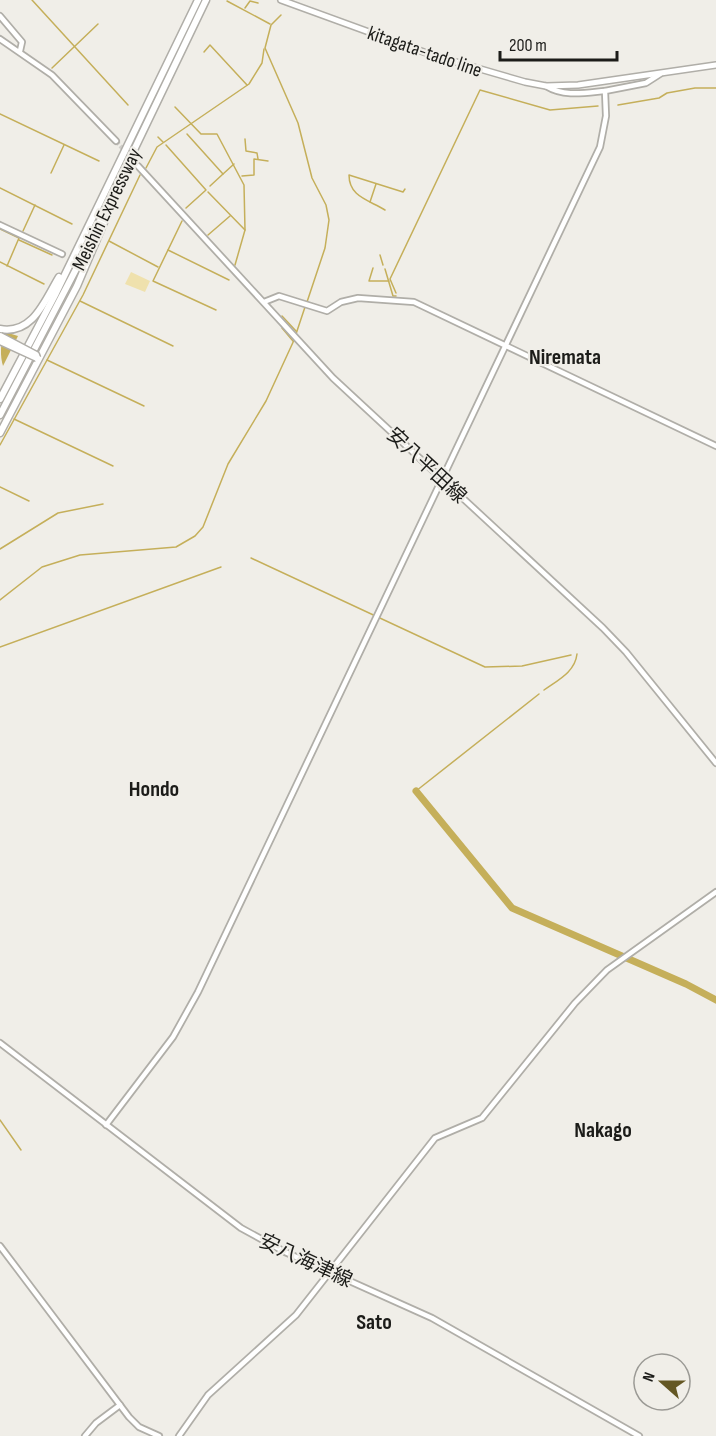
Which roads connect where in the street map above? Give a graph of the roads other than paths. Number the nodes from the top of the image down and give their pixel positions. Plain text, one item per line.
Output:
1 (198, 0) edge
2 (206, 0) edge
3 (281, 0) edge
4 (0, 16) edge
5 (0, 39) edge
6 (20, 51) junction
7 (716, 65) edge
8 (660, 74) junction
9 (546, 86) junction
10 (605, 91) junction
11 (116, 141) tunnel mouth
12 (138, 166) tunnel mouth
13 (113, 176) junction
14 (122, 176) junction
15 (0, 225) edge
16 (62, 254) dead end
17 (264, 303) junction
18 (0, 329) edge
19 (0, 336) edge
20 (0, 341) edge
21 (506, 345) junction
22 (37, 358) junction
23 (0, 399) edge
24 (0, 415) edge
25 (0, 433) edge
26 (716, 446) edge
27 (443, 480) junction
28 (716, 764) edge
29 (716, 892) edge
30 (0, 1043) edge
31 (106, 1125) junction
32 (0, 1246) edge
33 (330, 1272) junction
34 (120, 1405) junction
35 (85, 1436) edge
36 (159, 1436) edge
37 (179, 1436) edge
38 (639, 1436) edge

1 - 13 highway, Meishin Expressway
2 - 14 highway, Meishin Expressway
3 - 9 main road, kitagata-tado line
4 - 6 street
5 - 6 street
6 - 11 street
7 - 8 main road, kitagata-tado line
8 - 9 main road, kitagata-tado line
8 - 10 street
9 - 10 street
10 - 21 street
12 - 17 street, 安八平田線
13 - 18 highway
13 - 23 highway, Meishin Expressway
14 - 22 highway
14 - 24 highway, Meishin Expressway
15 - 16 street
17 - 21 street
17 - 27 street, 安八平田線
19 - 22 highway, bridge
20 - 22 highway, bridge
21 - 26 street
21 - 27 street
22 - 25 highway
27 - 28 street, 安八平田線
27 - 31 street
29 - 33 street
30 - 31 street, 安八海津線
31 - 33 street, 安八海津線
32 - 34 street
33 - 37 street
33 - 38 street, 安八海津線
34 - 35 street
34 - 36 street

